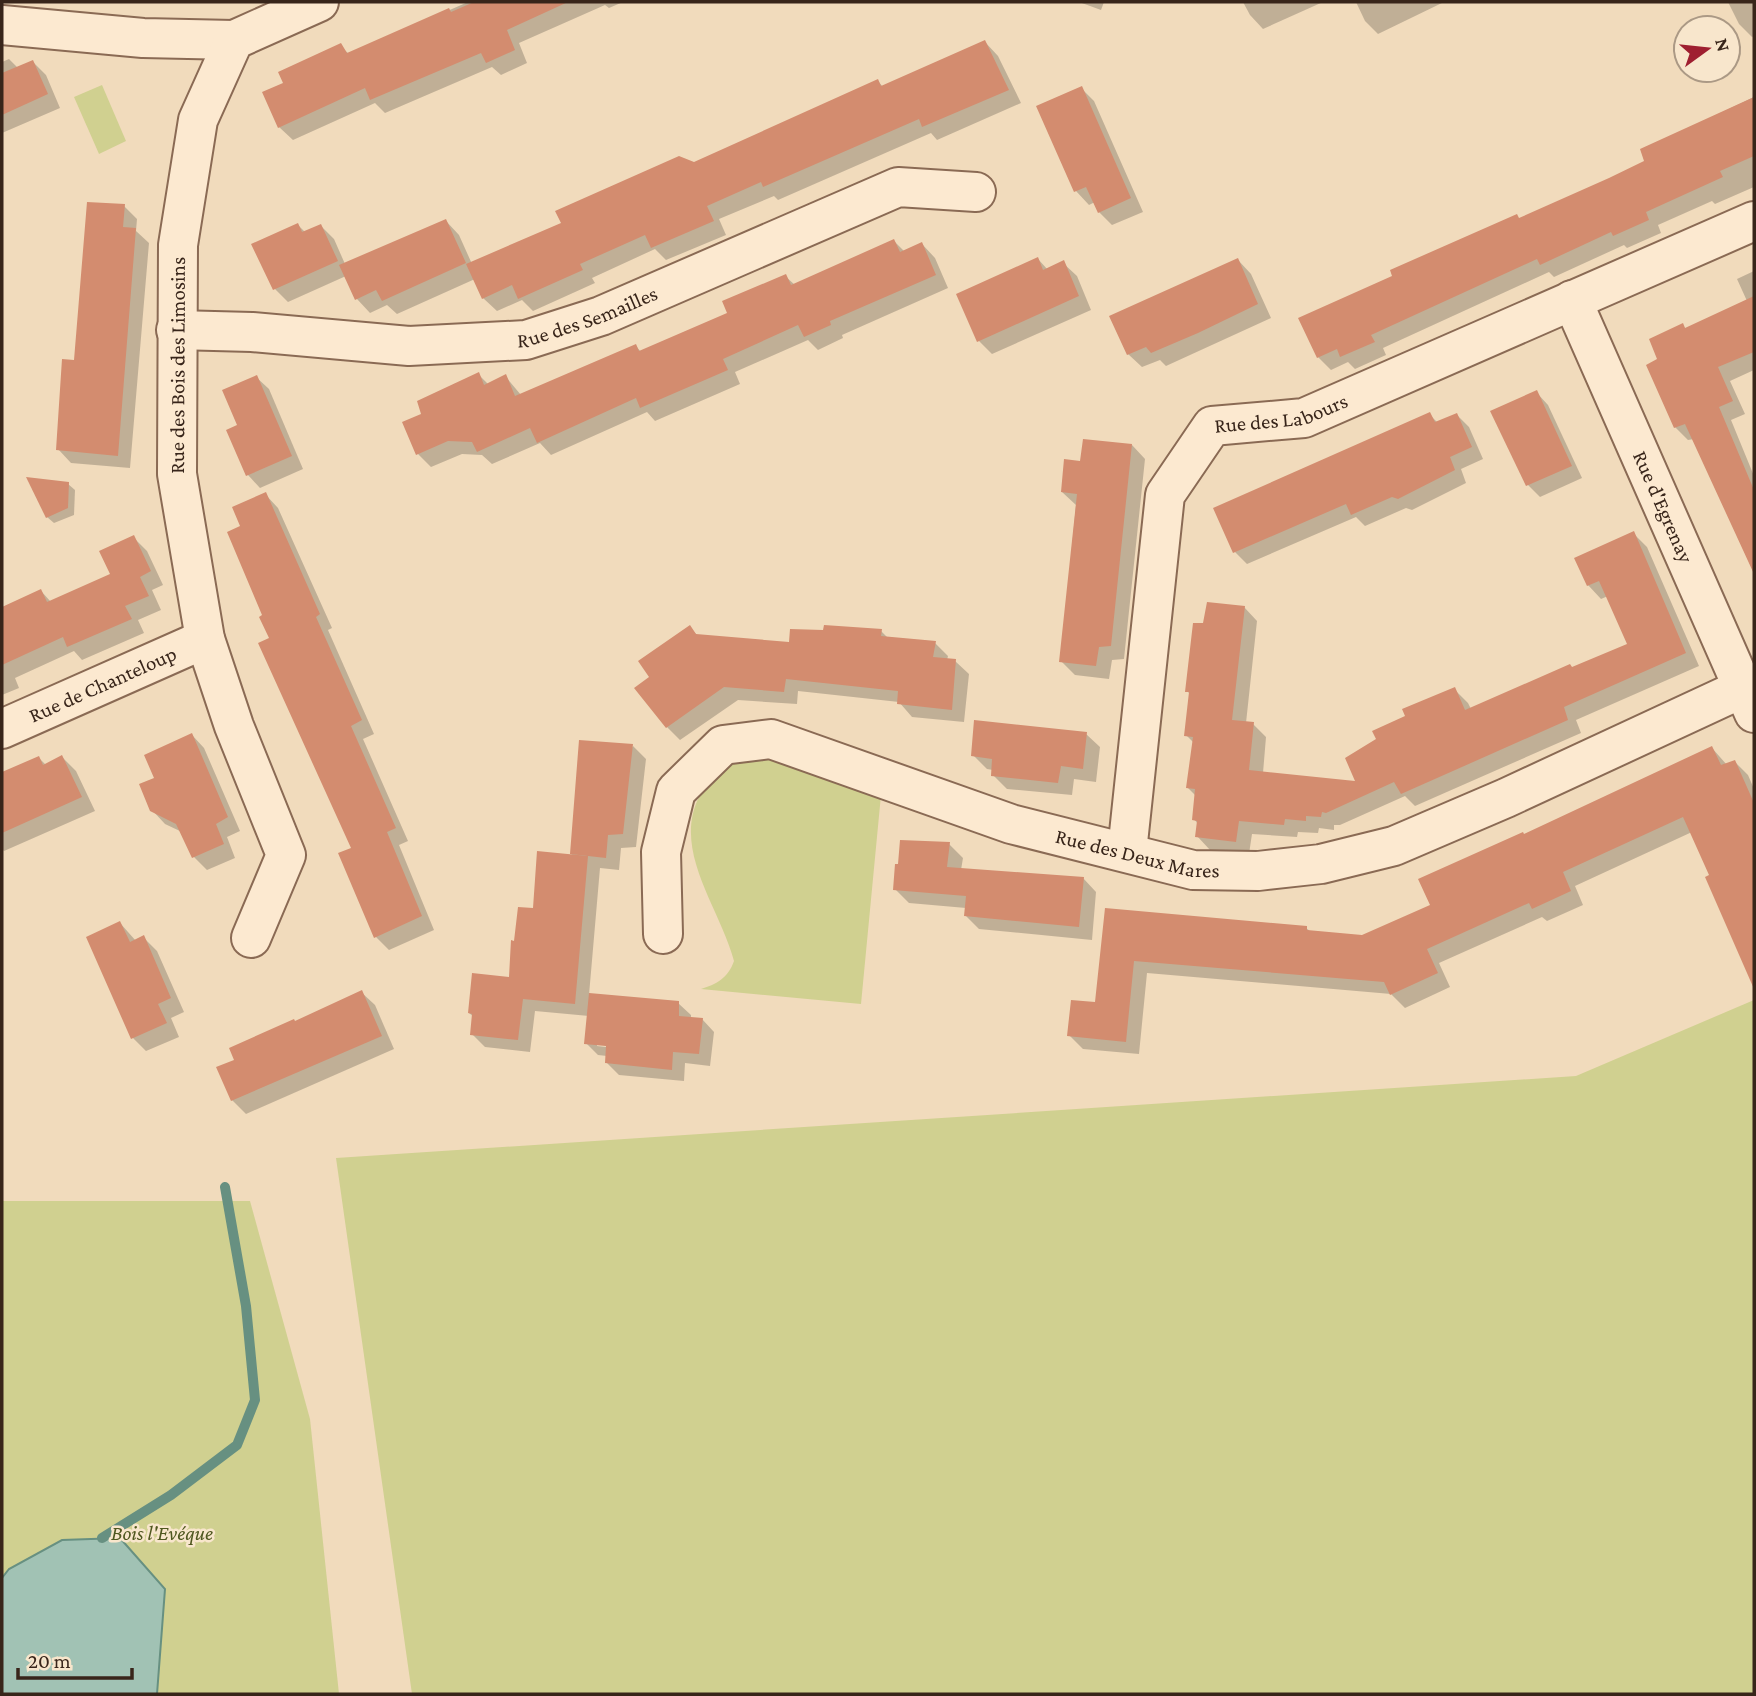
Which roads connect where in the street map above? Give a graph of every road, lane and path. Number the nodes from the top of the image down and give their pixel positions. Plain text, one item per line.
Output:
1 (319, 2) edge
2 (2, 25) edge
3 (234, 40) junction
4 (976, 192) dead end
5 (1754, 220) edge
6 (1572, 300) junction
7 (177, 330) junction
8 (205, 639) junction
9 (1748, 700) edge
10 (2, 729) edge
11 (1127, 852) junction
12 (663, 934) dead end
13 (251, 938) dead end

1 - 3 street
2 - 3 street
3 - 7 street, Rue des Bois des Limosins
4 - 7 street, Rue des Semailles
5 - 6 street, Rue des Labours
6 - 9 street, Rue d'Egrenay
6 - 11 street, Rue des Labours
7 - 8 street, Rue des Bois des Limosins
8 - 10 street, Rue de Chanteloup
8 - 13 street, Rue des Bois des Limosins
9 - 11 street, Rue des Deux Mares
11 - 12 street, Rue des Deux Mares

